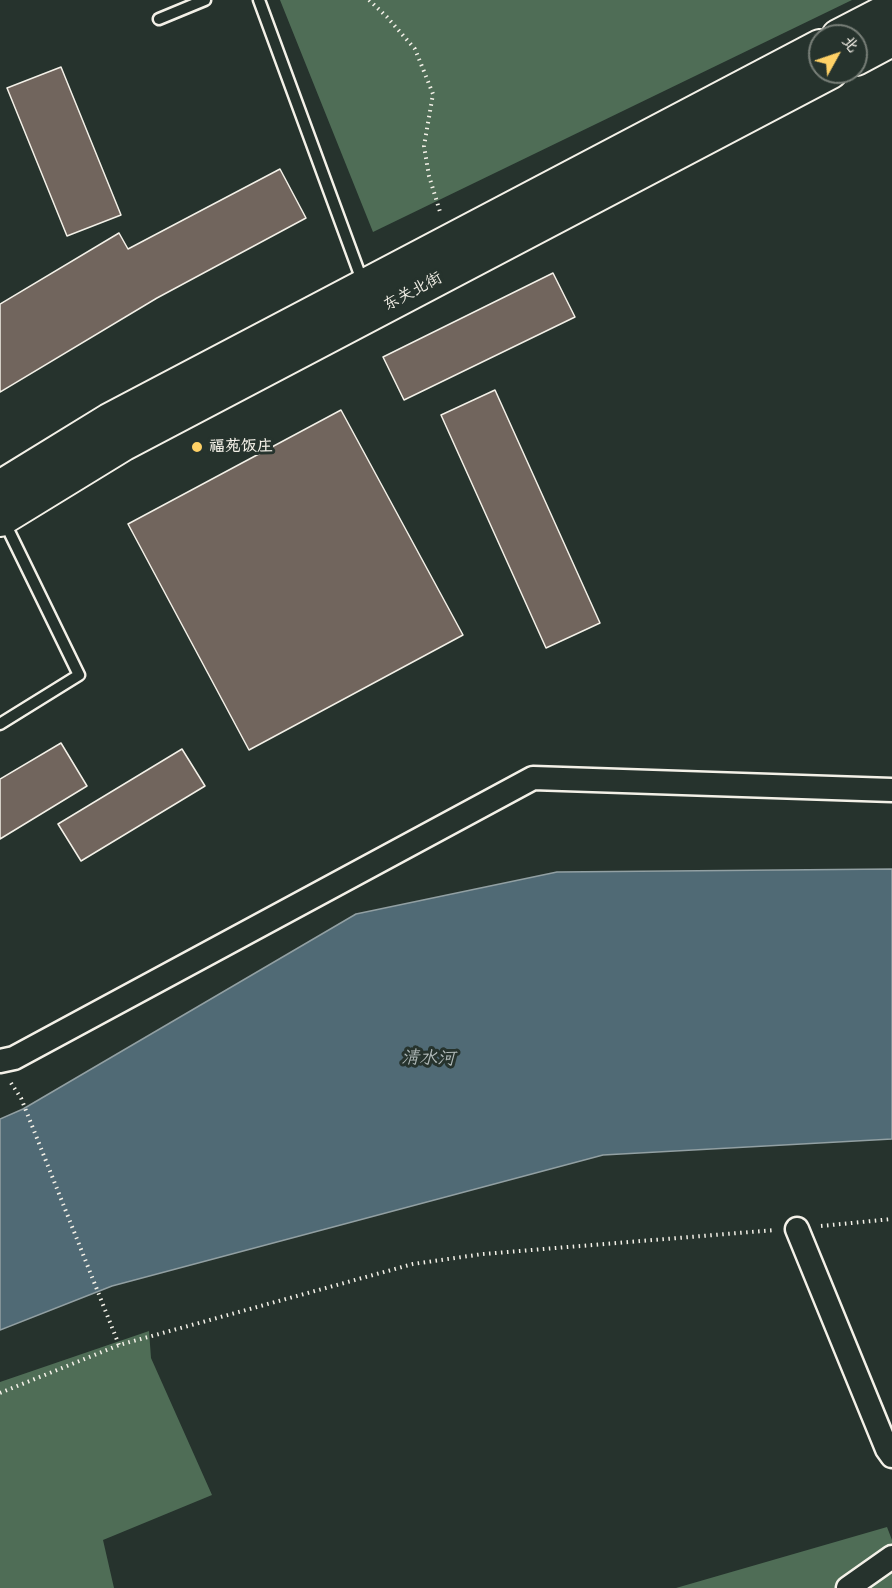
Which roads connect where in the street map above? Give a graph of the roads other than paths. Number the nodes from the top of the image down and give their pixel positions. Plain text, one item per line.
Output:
1 (205, 0) edge
2 (259, 0) edge
3 (892, 8) edge
4 (159, 19) dead end
5 (861, 24) edge
6 (892, 40) edge
7 (808, 52) edge
8 (868, 53) edge
9 (808, 84) edge
10 (364, 286) junction
11 (0, 486) edge
12 (2, 519) edge
13 (0, 724) edge
14 (892, 790) edge
15 (0, 1061) edge
16 (797, 1228) road end
17 (892, 1456) edge
18 (892, 1557) edge
19 (848, 1588) edge

1 - 4 lane
2 - 10 lane
3 - 5 main road
6 - 8 main road
7 - 10 main road, 东关北街
9 - 12 main road, 东关北街
10 - 11 main road, 东关北街
12 - 13 lane
14 - 15 street
16 - 17 street
18 - 19 street

